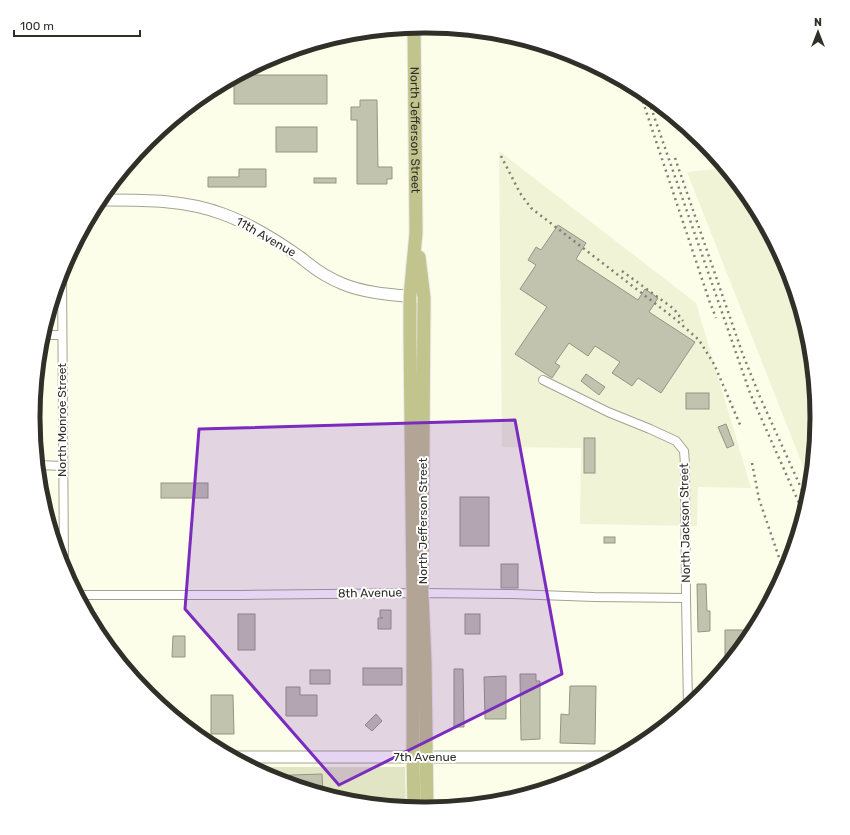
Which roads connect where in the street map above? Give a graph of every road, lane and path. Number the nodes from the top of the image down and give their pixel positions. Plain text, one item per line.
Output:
1 (414, 33) edge
2 (108, 200) edge
3 (416, 234) junction
4 (62, 291) edge
5 (410, 296) junction
6 (424, 298) junction
7 (50, 335) edge
8 (62, 335) junction
9 (543, 380) dead end
10 (44, 465) edge
11 (62, 466) junction
12 (64, 548) edge
13 (418, 593) junction
14 (84, 595) edge
15 (686, 598) junction
16 (688, 698) edge
17 (413, 756) junction
18 (246, 757) edge
19 (426, 757) junction
20 (604, 757) edge
21 (414, 802) edge
22 (427, 802) edge

1 - 3 main road, North Jefferson Street
2 - 5 street, 11th Avenue
3 - 5 main road, North Jefferson Street
3 - 6 main road, North Jefferson Street
4 - 8 street, North Monroe Street
5 - 6 street, 11th Avenue
5 - 13 main road, North Jefferson Street
6 - 13 main road, North Jefferson Street
7 - 8 street
8 - 11 street, North Monroe Street
9 - 15 street, North Jackson Street
10 - 11 street
11 - 12 street, North Monroe Street
13 - 14 street, 8th Avenue
13 - 15 street, 8th Avenue
13 - 17 main road, North Jefferson Street
13 - 19 main road, North Jefferson Street
15 - 16 street, North Jackson Street
17 - 18 street, 7th Avenue
17 - 19 street, 7th Avenue
17 - 21 main road, North Jefferson Street
19 - 20 street, 7th Avenue
19 - 22 main road, North Jefferson Street

